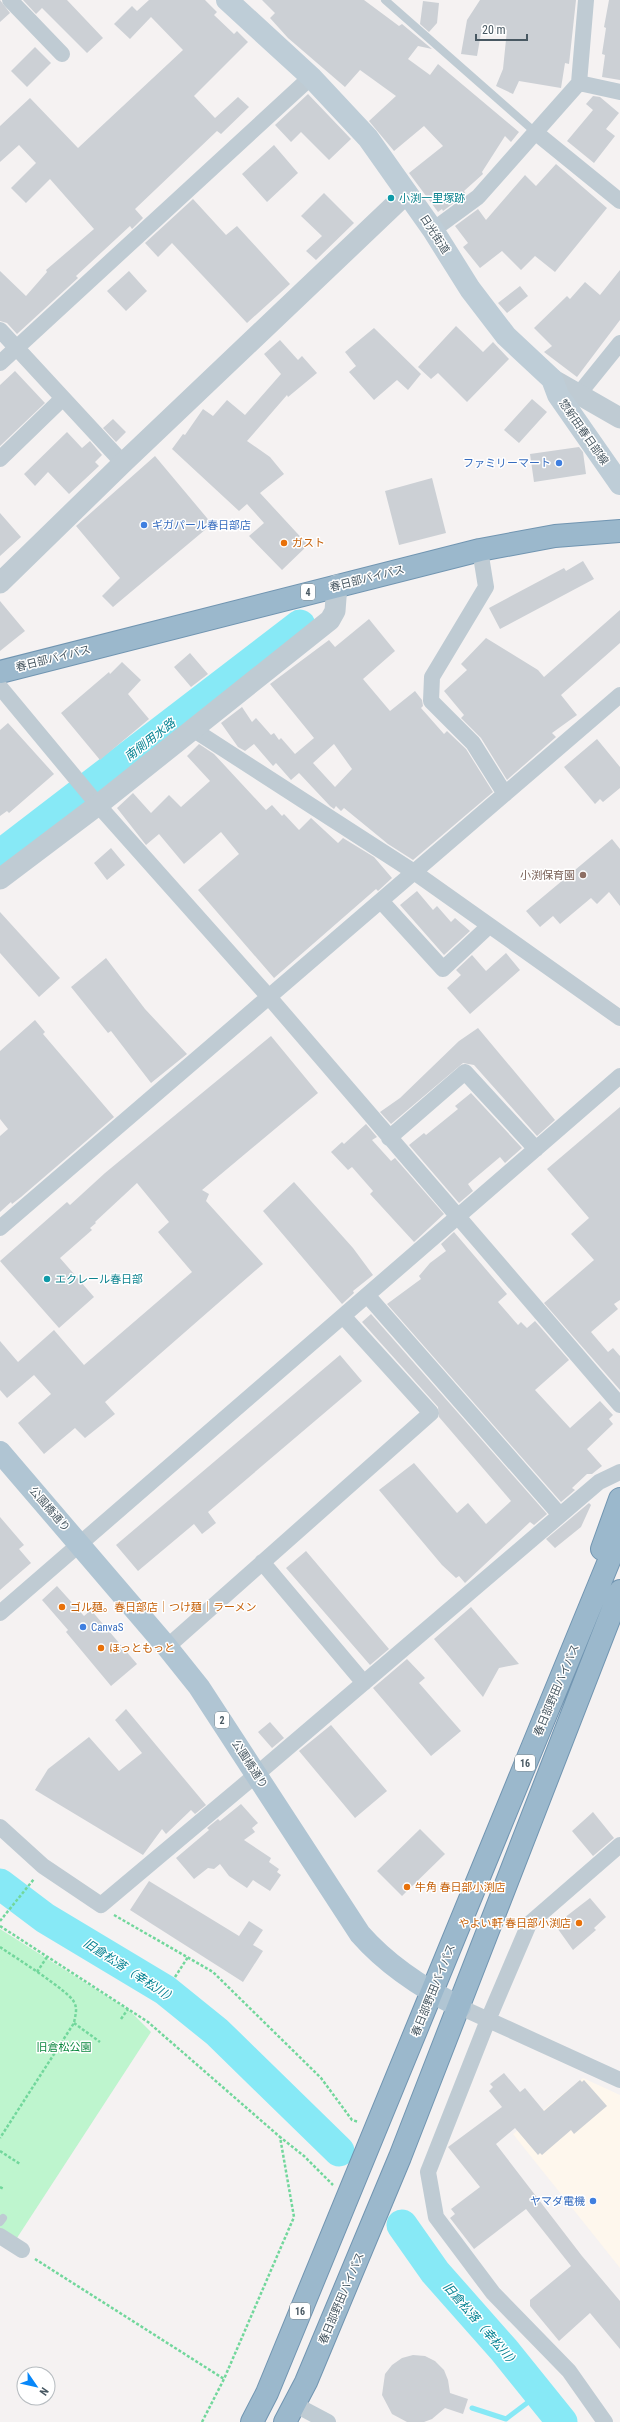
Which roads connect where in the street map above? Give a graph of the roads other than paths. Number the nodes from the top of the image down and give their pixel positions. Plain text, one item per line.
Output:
1 (10, 0) edge
2 (227, 0) edge
3 (385, 0) edge
4 (586, 0) edge
5 (62, 54) dead end
6 (311, 77) junction
7 (579, 83) junction
8 (620, 92) edge
9 (535, 132) junction
10 (407, 193) junction
11 (620, 200) edge
12 (433, 230) junction
13 (0, 330) edge
14 (620, 343) edge
15 (16, 348) junction
16 (0, 363) edge
17 (552, 379) junction
18 (578, 395) junction
19 (63, 398) junction
20 (620, 418) edge
21 (0, 459) edge
22 (123, 463) junction
23 (618, 483) edge
24 (620, 531) edge
25 (480, 550) junction
26 (0, 583) edge
27 (337, 585) junction
28 (0, 672) edge
29 (0, 687) edge
30 (620, 695) edge
31 (191, 728) junction
32 (505, 794) junction
33 (94, 800) junction
34 (414, 872) junction
35 (0, 879) edge
36 (381, 901) junction
37 (489, 926) junction
38 (269, 997) junction
39 (620, 1018) edge
40 (620, 1076) edge
41 (389, 1138) junction
42 (536, 1149) junction
43 (457, 1218) junction
44 (0, 1228) edge
45 (367, 1295) junction
46 (343, 1316) junction
47 (620, 1405) edge
48 (0, 1452) edge
49 (620, 1472) edge
50 (620, 1499) edge
51 (560, 1515) junction
52 (620, 1534) edge
53 (80, 1544) junction
54 (262, 1562) junction
55 (620, 1591) edge
56 (0, 1613) edge
57 (167, 1646) junction
58 (566, 1666) junction
59 (364, 1683) junction
60 (257, 1774) junction
61 (0, 1827) edge
62 (620, 1845) edge
63 (432, 1993) junction
64 (460, 2007) junction
65 (488, 2020) junction
66 (620, 2080) edge
67 (0, 2236) edge
68 (22, 2250) road end
69 (290, 2413) edge
70 (252, 2422) edge
71 (328, 2422) edge
72 (605, 2422) edge

1 - 5 street
2 - 6 main road, 日光街道
3 - 9 lane
4 - 7 street
6 - 10 main road, 日光街道
6 - 15 street
7 - 8 street
7 - 9 street
9 - 11 street
9 - 12 street
10 - 12 main road, 日光街道
10 - 22 street
12 - 17 main road, 日光街道
13 - 15 street
14 - 18 street
15 - 16 street
15 - 19 street
17 - 18 street, 日光街道
17 - 23 main road, 惣新田春日部線
18 - 20 street, 日光街道
19 - 21 street
19 - 22 street
22 - 26 street
24 - 25 highway, 春日部バイパス / 4
25 - 27 highway, 春日部バイパス / 4
25 - 32 street
27 - 28 highway, 春日部バイパス / 4
27 - 31 street
29 - 33 street
30 - 32 street
31 - 33 street
31 - 34 street
32 - 34 street
33 - 35 street
33 - 38 street
34 - 36 street
34 - 37 street
36 - 37 street
36 - 38 street
37 - 39 street
38 - 41 street
38 - 44 street
40 - 42 street
41 - 42 street
41 - 43 street
42 - 43 street
43 - 45 street
43 - 47 street
45 - 46 street
45 - 51 street
46 - 53 street
46 - 54 street
48 - 53 main road, 公園橋通り / 2
49 - 51 street
50 - 58 highway, 16
51 - 59 street
52 - 58 highway, 春日部野田バイパス / 16
53 - 56 street
53 - 57 main road, 公園橋通り / 2
54 - 57 street
54 - 59 street
55 - 64 highway, 春日部野田バイパス / 16
57 - 60 main road, 公園橋通り / 2
58 - 63 highway, 春日部野田バイパス / 16
59 - 60 street
60 - 61 street
60 - 63 main road, 公園橋通り / 2
62 - 65 street
63 - 64 main road, 公園橋通り / 2
63 - 70 highway, 春日部野田バイパス / 16
64 - 65 street
64 - 69 highway, 春日部野田バイパス / 16
65 - 66 street
65 - 72 street
67 - 68 street
69 - 71 street

